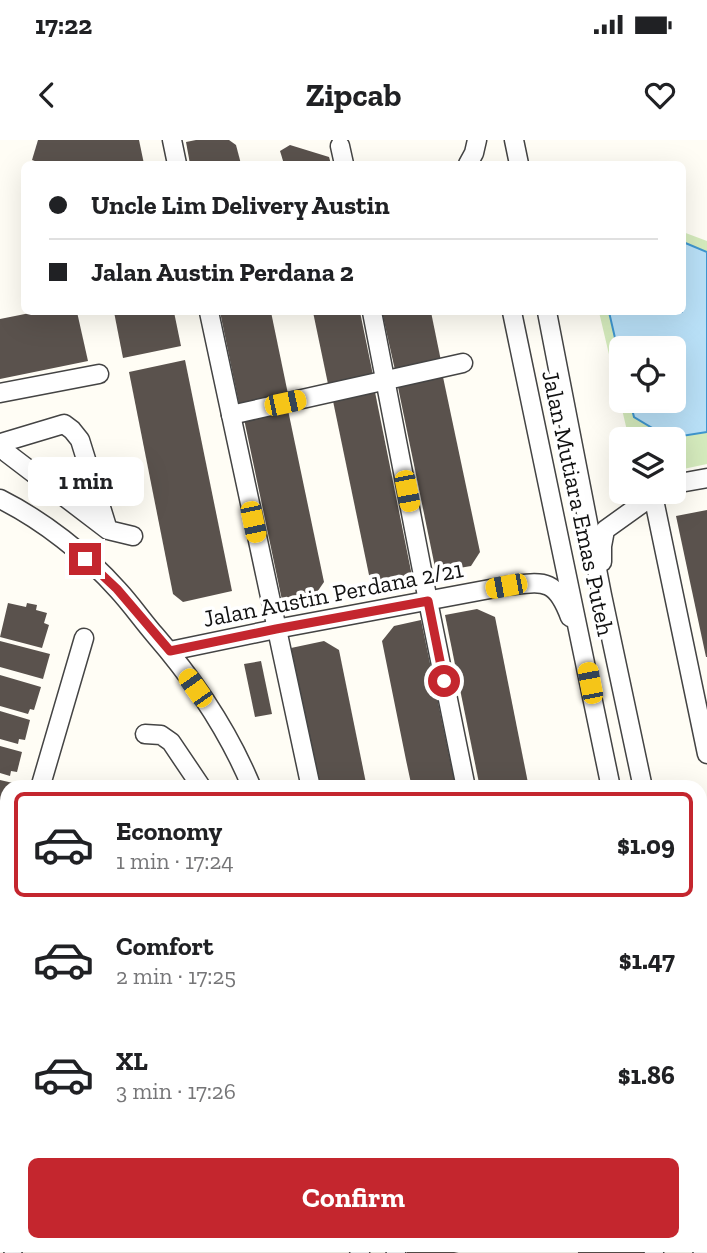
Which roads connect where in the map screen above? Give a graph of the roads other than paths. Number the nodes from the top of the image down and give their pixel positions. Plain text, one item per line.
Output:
1 (172, 140) edge
2 (479, 140) edge
3 (514, 140) edge
4 (340, 146) dead end
5 (176, 161) edge
6 (343, 161) edge
7 (470, 161) edge
8 (483, 161) edge
9 (518, 161) edge
10 (210, 315) edge
11 (374, 315) edge
12 (513, 315) edge
13 (548, 315) edge
14 (463, 363) dead end
15 (99, 374) dead end
16 (386, 380) junction
17 (0, 393) edge
18 (231, 415) junction
19 (707, 478) edge
20 (686, 482) edge
21 (0, 499) edge
22 (640, 504) edge
23 (657, 504) edge
24 (108, 530) junction
25 (133, 536) dead end
26 (602, 595) junction
27 (428, 601) junction
28 (276, 629) junction
29 (83, 638) dead end
30 (170, 651) junction
31 (585, 657) junction
32 (145, 734) dead end
33 (707, 754) edge
34 (42, 780) edge
35 (197, 780) edge
36 (248, 780) edge
37 (310, 780) edge
38 (464, 780) edge
39 (609, 780) edge
40 (641, 780) edge

1 - 5 street
2 - 7 street
2 - 8 street
3 - 9 street
4 - 6 street
10 - 18 street
11 - 16 street
12 - 31 street, Jalan Mutiara Emas Puteh
13 - 26 street, Jalan Mutiara Emas Puteh
14 - 16 street
15 - 17 street
16 - 18 street
16 - 27 street
18 - 28 street
19 - 20 street
21 - 30 street
22 - 26 street
23 - 33 street
24 - 24 street
24 - 25 street
26 - 40 street, Jalan Mutiara Emas Puteh
27 - 28 street, Jalan Austin Perdana 2/21
27 - 31 street, Jalan Austin Perdana 2/21
27 - 38 street
28 - 30 street, Jalan Austin Perdana 2/21
28 - 37 street
29 - 34 street
30 - 36 street
31 - 39 street, Jalan Mutiara Emas Puteh
32 - 35 street

